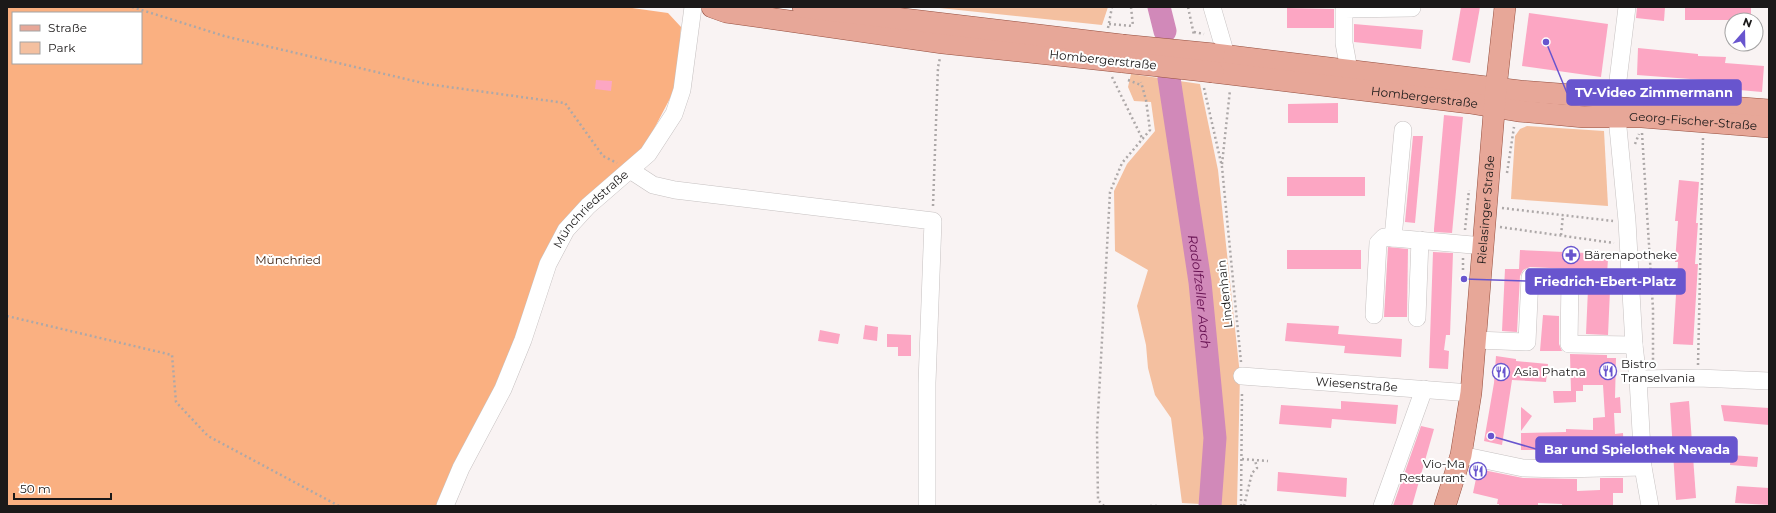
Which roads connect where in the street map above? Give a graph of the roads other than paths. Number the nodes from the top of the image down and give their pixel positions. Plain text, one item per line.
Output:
1 (693, 7) edge
2 (712, 7) edge
3 (803, 7) edge
4 (1212, 7) edge
5 (1412, 7) edge
6 (1505, 7) edge
7 (1627, 7) edge
8 (1117, 56) junction
9 (1214, 66) junction
10 (1349, 70) junction
11 (1495, 98) junction
12 (1617, 108) junction
13 (1769, 110) edge
14 (1769, 128) edge
15 (1403, 130) dead end
16 (630, 170) junction
17 (1393, 238) junction
18 (1420, 240) junction
19 (1484, 246) junction
20 (1374, 315) dead end
21 (1417, 318) dead end
22 (1476, 340) junction
23 (1634, 345) junction
24 (1242, 376) road end
25 (1645, 378) junction
26 (1769, 382) edge
27 (1424, 389) junction
28 (1471, 392) junction
29 (1461, 455) junction
30 (1643, 467) junction
31 (445, 506) edge
32 (927, 506) edge
33 (1382, 506) edge
34 (1446, 506) edge
35 (1650, 506) edge

1 - 16 street, Münchriedstraße
2 - 8 main road, Hombergerstraße
3 - 8 main road, Hombergerstraße
4 - 9 street
5 - 10 street
6 - 11 main road, Rielasinger Straße
7 - 12 street
8 - 9 main road, Hombergerstraße, bridge
9 - 10 main road, Hombergerstraße
9 - 11 main road, Hombergerstraße
10 - 11 main road, Hombergerstraße
11 - 12 main road
11 - 19 main road, Rielasinger Straße
12 - 13 main road, Georg-Fischer-Straße
12 - 14 main road, Georg-Fischer-Straße
12 - 23 street
15 - 17 street
16 - 31 street, Münchriedstraße
16 - 32 street
17 - 18 street
17 - 20 street
18 - 19 street
18 - 21 street
19 - 22 main road, Rielasinger Straße
22 - 23 street
22 - 28 main road, Rielasinger Straße
23 - 25 street
24 - 27 street, Wiesenstraße
25 - 26 street
25 - 30 street
27 - 28 street, Wiesenstraße
27 - 33 street
28 - 29 main road, Rielasinger Straße
29 - 30 street
29 - 34 main road, Rielasinger Straße
30 - 35 street

